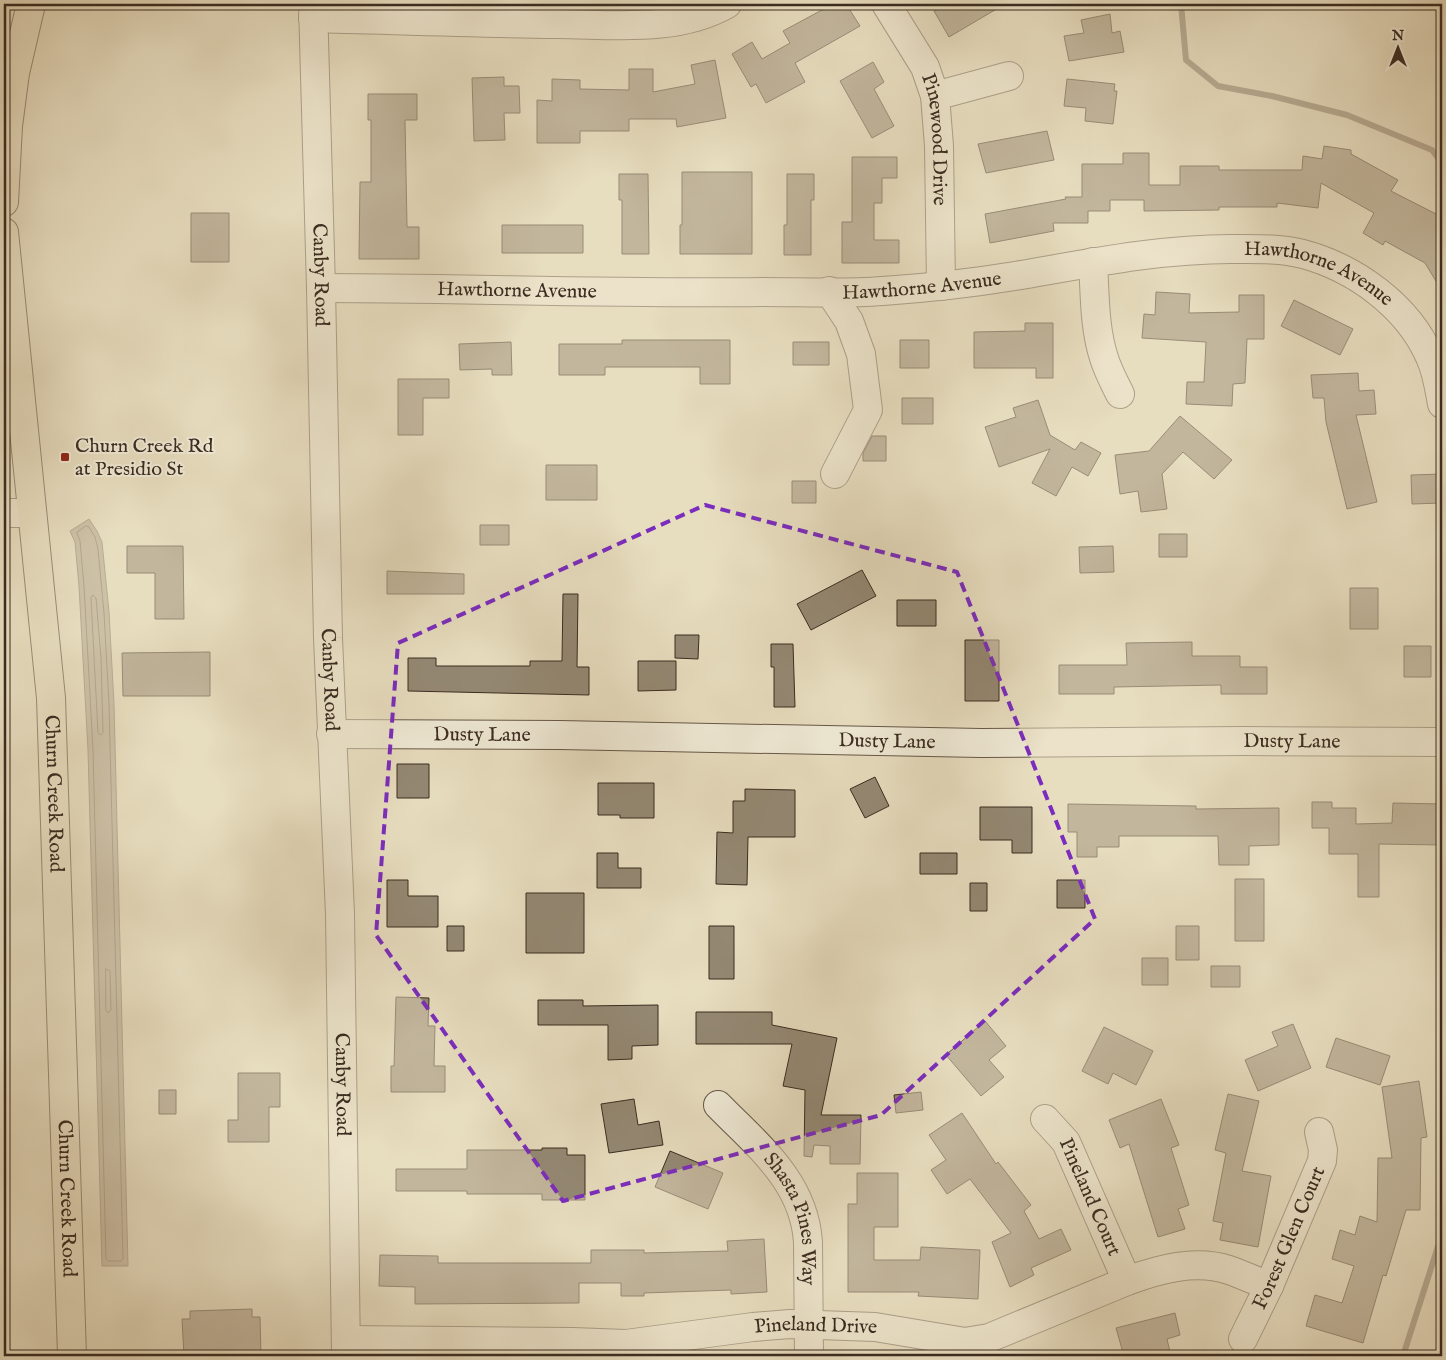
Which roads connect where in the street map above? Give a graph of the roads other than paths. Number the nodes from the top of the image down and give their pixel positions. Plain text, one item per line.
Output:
1 (31, 4) edge
2 (727, 4) edge
3 (886, 4) edge
4 (313, 11) edge
5 (687, 12) edge
6 (1009, 76) dead end
7 (935, 96) junction
8 (4, 202) edge
9 (4, 232) edge
10 (1093, 262) junction
11 (941, 286) junction
12 (321, 288) junction
13 (829, 292) junction
14 (1120, 394) dead end
15 (1442, 404) edge
16 (836, 474) dead end
17 (4, 513) edge
18 (32, 513) junction
19 (331, 734) junction
20 (1442, 742) edge
21 (718, 1105) dead end
22 (1045, 1119) dead end
23 (1319, 1132) dead end
24 (1127, 1281) junction
25 (1269, 1286) junction
26 (809, 1324) junction
27 (1243, 1339) dead end
28 (346, 1348) edge
29 (72, 1356) edge
30 (810, 1356) edge

1 - 8 main road
2 - 5 street
3 - 7 street, Pinewood Drive
4 - 5 street
4 - 12 street, Canby Road
6 - 7 street
7 - 11 street, Pinewood Drive
9 - 18 main road, Churn Creek Road
10 - 11 street, Hawthorne Avenue
10 - 14 street
10 - 15 street, Hawthorne Avenue
11 - 13 street, Hawthorne Avenue
12 - 13 street, Hawthorne Avenue
12 - 19 street, Canby Road
13 - 16 street
17 - 18 street
18 - 29 main road, Churn Creek Road
19 - 20 street, Dusty Lane
19 - 28 street, Canby Road
21 - 26 street, Shasta Pines Way
22 - 24 street, Pineland Court
23 - 25 street, Forest Glen Court
24 - 25 street, Pineland Drive
24 - 26 street, Pineland Drive
25 - 27 street, Forest Glen Court
26 - 28 street, Pineland Drive
26 - 30 street, Shasta Pines Way

